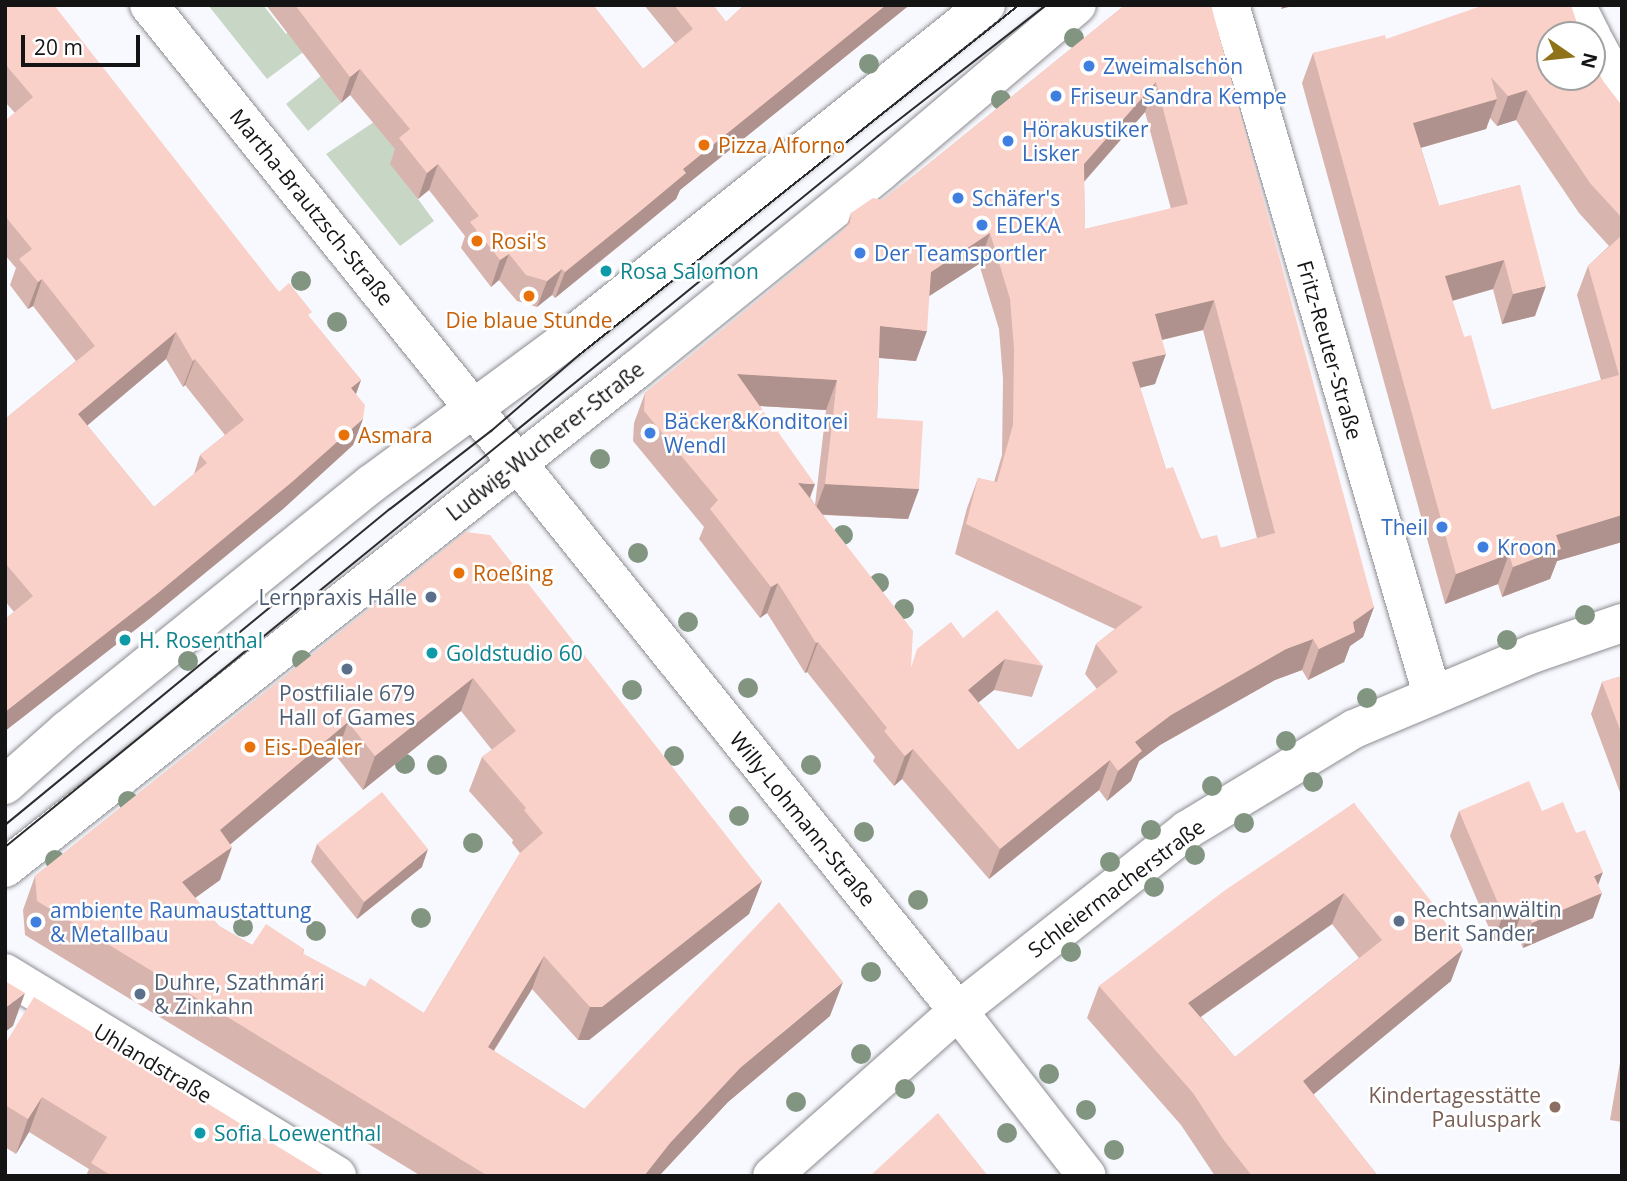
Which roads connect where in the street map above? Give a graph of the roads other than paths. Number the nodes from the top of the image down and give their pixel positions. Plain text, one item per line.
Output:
1 (149, 5) edge
2 (986, 5) edge
3 (1077, 5) edge
4 (1230, 5) edge
5 (1576, 5) edge
6 (1584, 21) edge
7 (1606, 62) edge
8 (1622, 92) edge
9 (475, 410) junction
10 (517, 464) junction
11 (1622, 623) edge
12 (1432, 694) junction
13 (5, 785) edge
14 (5, 868) edge
15 (5, 973) edge
16 (958, 1011) junction
17 (338, 1176) edge
18 (772, 1176) edge
19 (1087, 1176) edge

1 - 9 street, Martha-Brautzsch-Straße
2 - 9 street
3 - 10 street, Ludwig-Wucherer-Straße
4 - 12 street, Fritz-Reuter-Straße
5 - 6 street
7 - 8 street
9 - 10 street, Martha-Brautzsch-Straße
9 - 13 street
10 - 14 street, Ludwig-Wucherer-Straße
10 - 16 street, Willy-Lohmann-Straße
11 - 12 street, Schleiermacherstraße
12 - 16 street, Schleiermacherstraße
15 - 17 street, Uhlandstraße
16 - 18 street, Schleiermacherstraße
16 - 19 street, Willy-Lohmann-Straße

